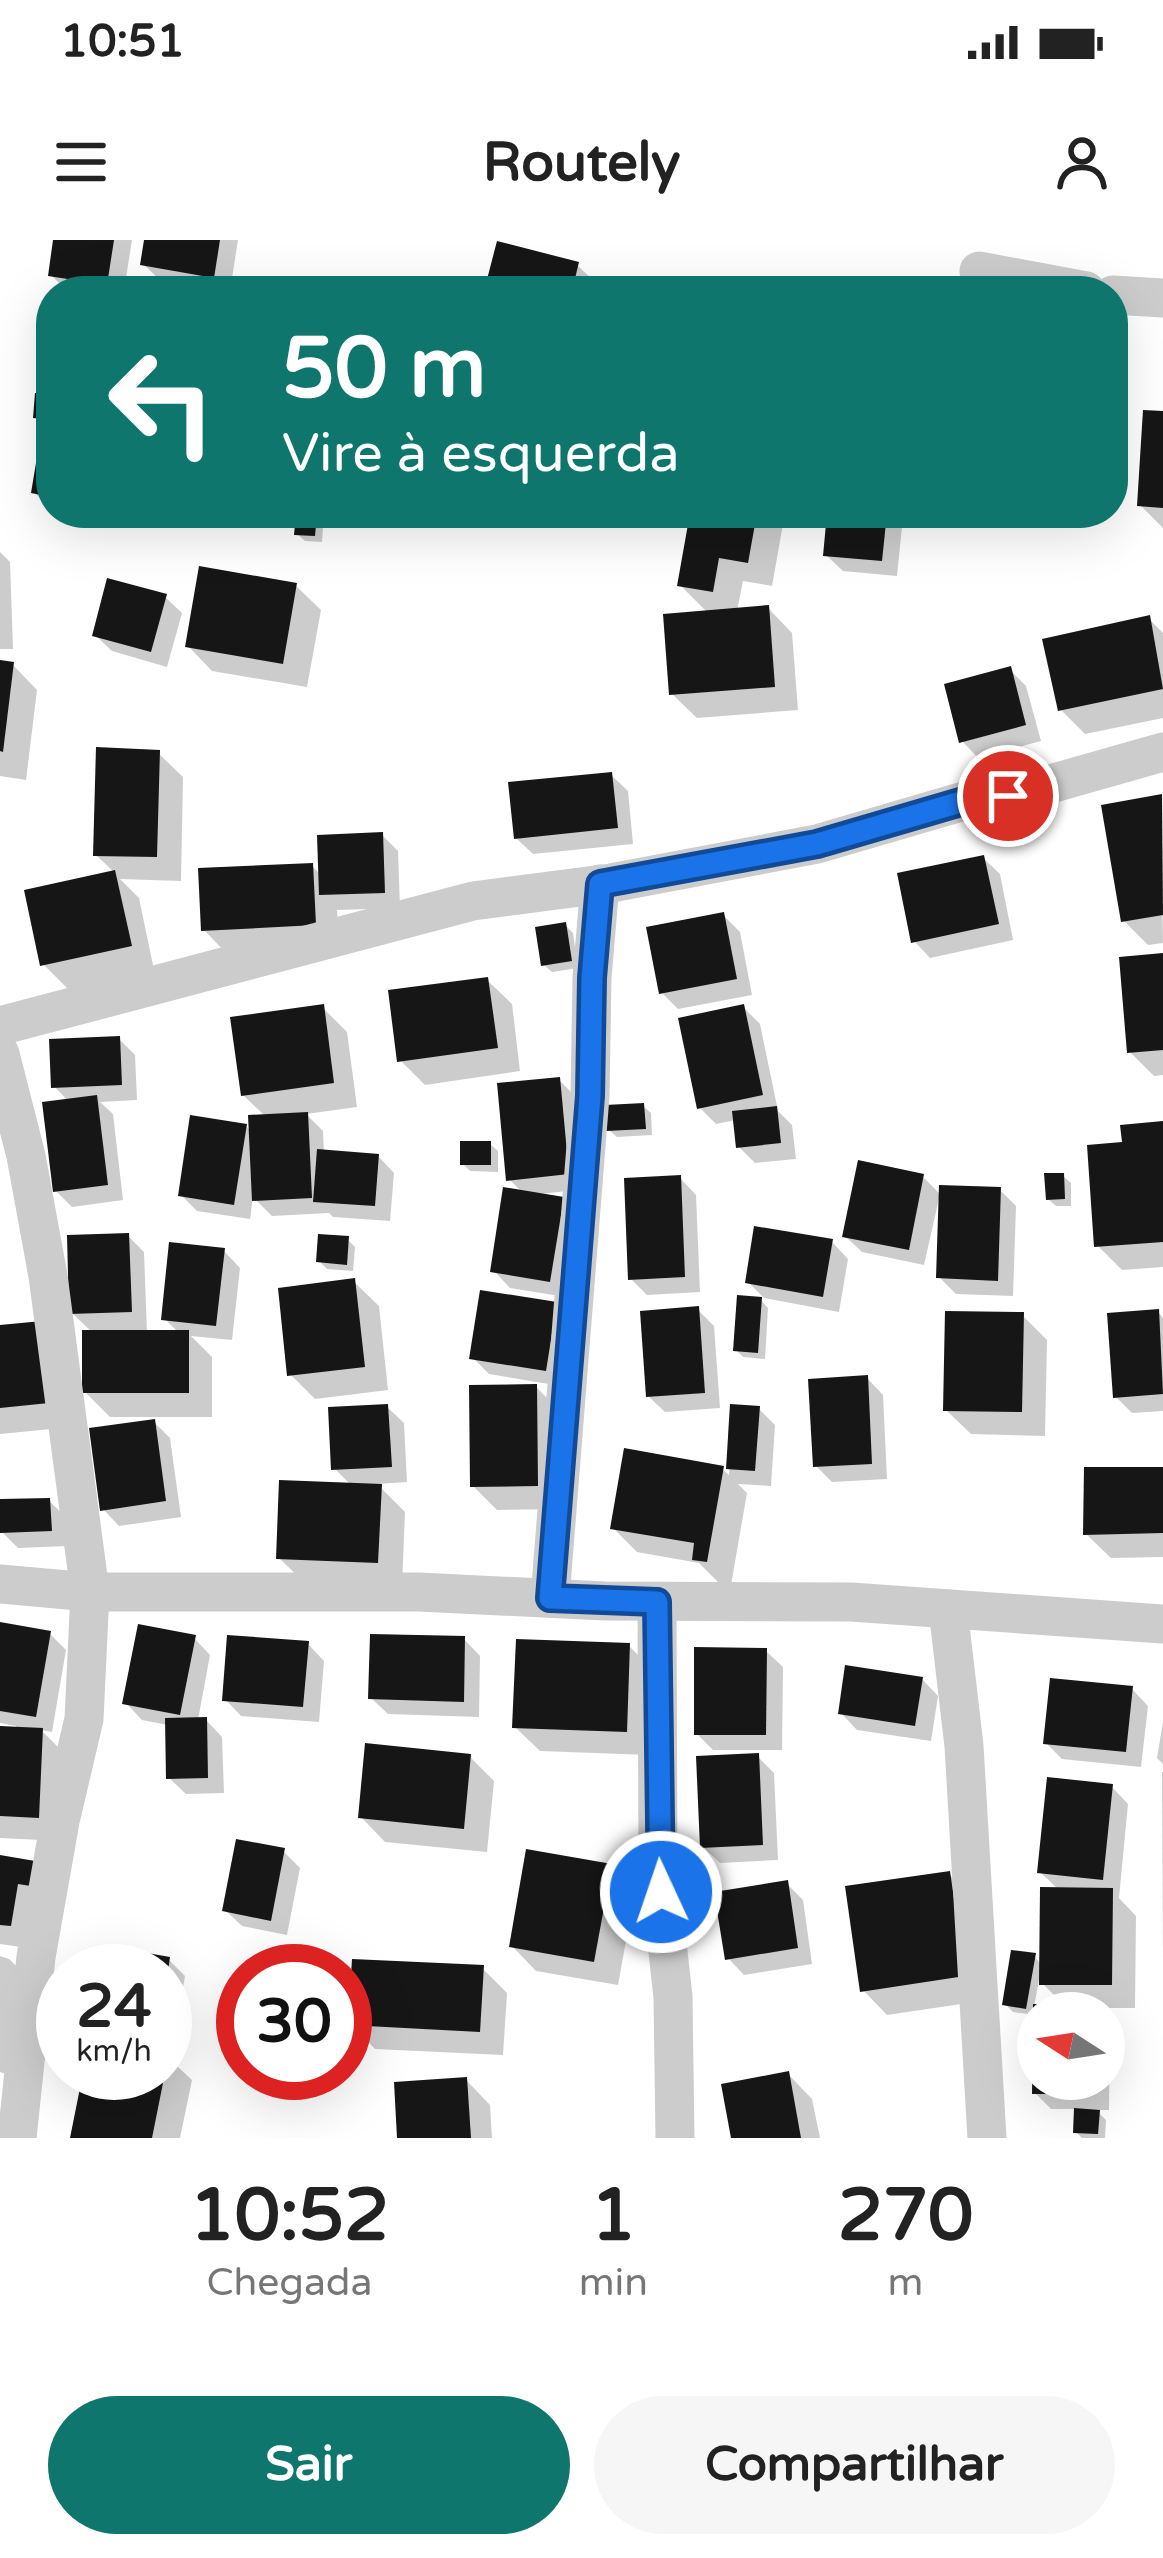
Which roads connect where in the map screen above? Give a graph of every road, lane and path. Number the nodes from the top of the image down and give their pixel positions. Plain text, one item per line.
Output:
1 (979, 271) dead end
2 (1006, 276) edge
3 (1128, 296) edge
4 (1163, 298) edge
5 (1163, 752) edge
6 (600, 884) junction
7 (0, 1026) edge
8 (0, 1054) edge
9 (0, 1584) edge
10 (90, 1592) junction
11 (550, 1598) junction
12 (657, 1602) junction
13 (948, 1609) junction
14 (1163, 1624) edge
15 (17, 2138) edge
16 (675, 2138) edge
17 (987, 2138) edge

1 - 2 street
3 - 4 street
5 - 6 street
6 - 7 street
6 - 11 street
8 - 10 street
9 - 10 street
10 - 11 street
10 - 15 street
11 - 12 street
12 - 13 street
12 - 16 street
13 - 14 street
13 - 17 street

